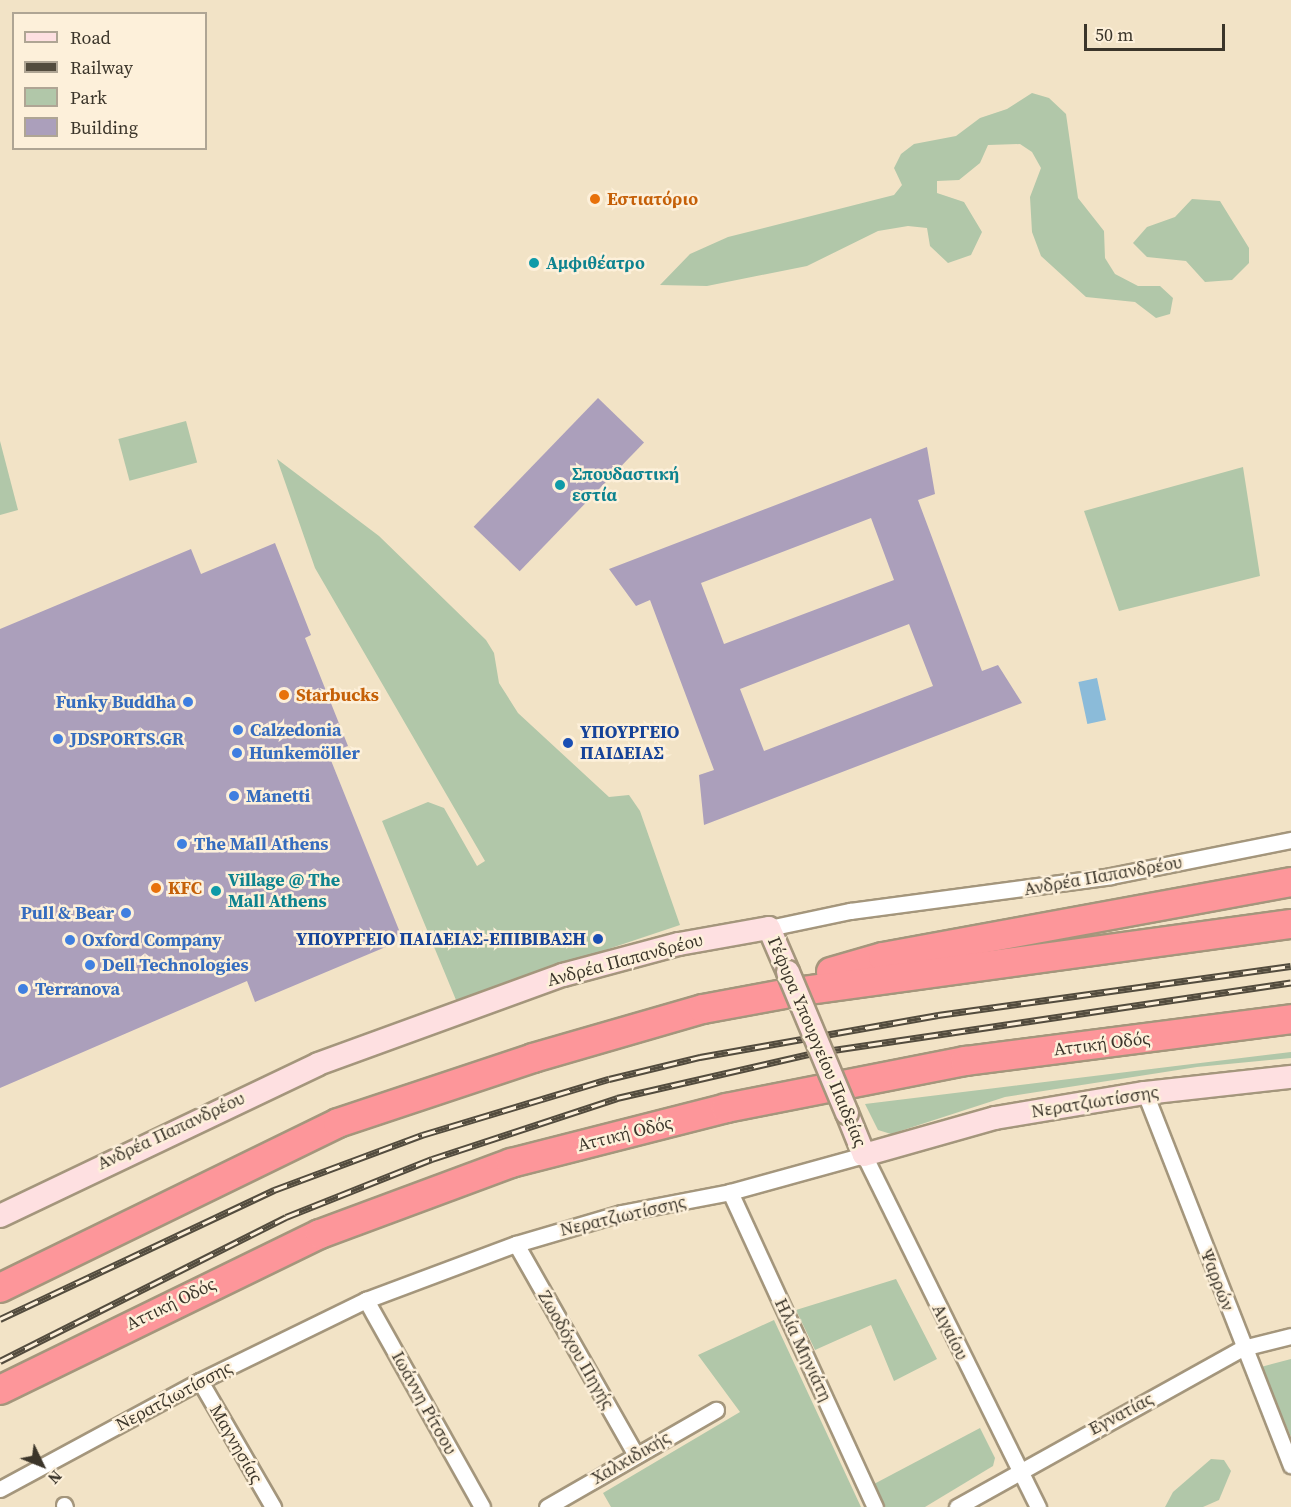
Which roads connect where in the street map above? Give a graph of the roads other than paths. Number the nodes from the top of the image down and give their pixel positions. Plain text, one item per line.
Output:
1 (1291, 840) edge
2 (1291, 882) edge
3 (1291, 924) edge
4 (770, 928) junction
5 (791, 982) junction
6 (1291, 1019) edge
7 (1291, 1077) edge
8 (1145, 1094) junction
9 (864, 1155) junction
10 (730, 1192) junction
11 (0, 1216) edge
12 (516, 1244) junction
13 (0, 1288) edge
14 (366, 1300) junction
15 (1291, 1336) edge
16 (1243, 1348) junction
17 (200, 1381) junction
18 (0, 1390) edge
19 (716, 1410) dead end
20 (636, 1455) junction
21 (1291, 1465) edge
22 (1017, 1470) junction
23 (0, 1489) edge
24 (273, 1507) edge
25 (482, 1507) edge
26 (547, 1507) edge
27 (875, 1507) edge
28 (957, 1507) edge
29 (1038, 1507) edge

1 - 4 street, Ανδρέα Παπανδρέου
2 - 5 highway
3 - 5 highway
4 - 5 street, Γέφυρα Υπουργείου Παιδείας
4 - 11 street, Ανδρέα Παπανδρέου
5 - 9 street, Γέφυρα Υπουργείου Παιδείας, bridge
5 - 13 highway
6 - 18 highway, Αττική Οδός
7 - 8 street, Νερατζιωτίσσης
8 - 9 street, Νερατζιωτίσσης
8 - 16 street, Ψαρρών
9 - 10 street, Νερατζιωτίσσης
9 - 22 street, Αιγαίου
10 - 12 street, Νερατζιωτίσσης
10 - 27 street, Ηλία Μηνιάτη
12 - 14 street, Νερατζιωτίσσης
12 - 20 street, Ζωοδόχου Πηγής
14 - 17 street, Νερατζιωτίσσης
14 - 25 street, Ιωάννη Ρίτσου
15 - 16 street, Εγνατίας
16 - 21 street, Ψαρρών
16 - 22 street, Εγνατίας
17 - 23 street, Νερατζιωτίσσης
17 - 24 street, Μαγνησίας
19 - 20 street, Χαλκιδικής
20 - 26 street, Χαλκιδικής
22 - 28 street, Εγνατίας
22 - 29 street, Αιγαίου

